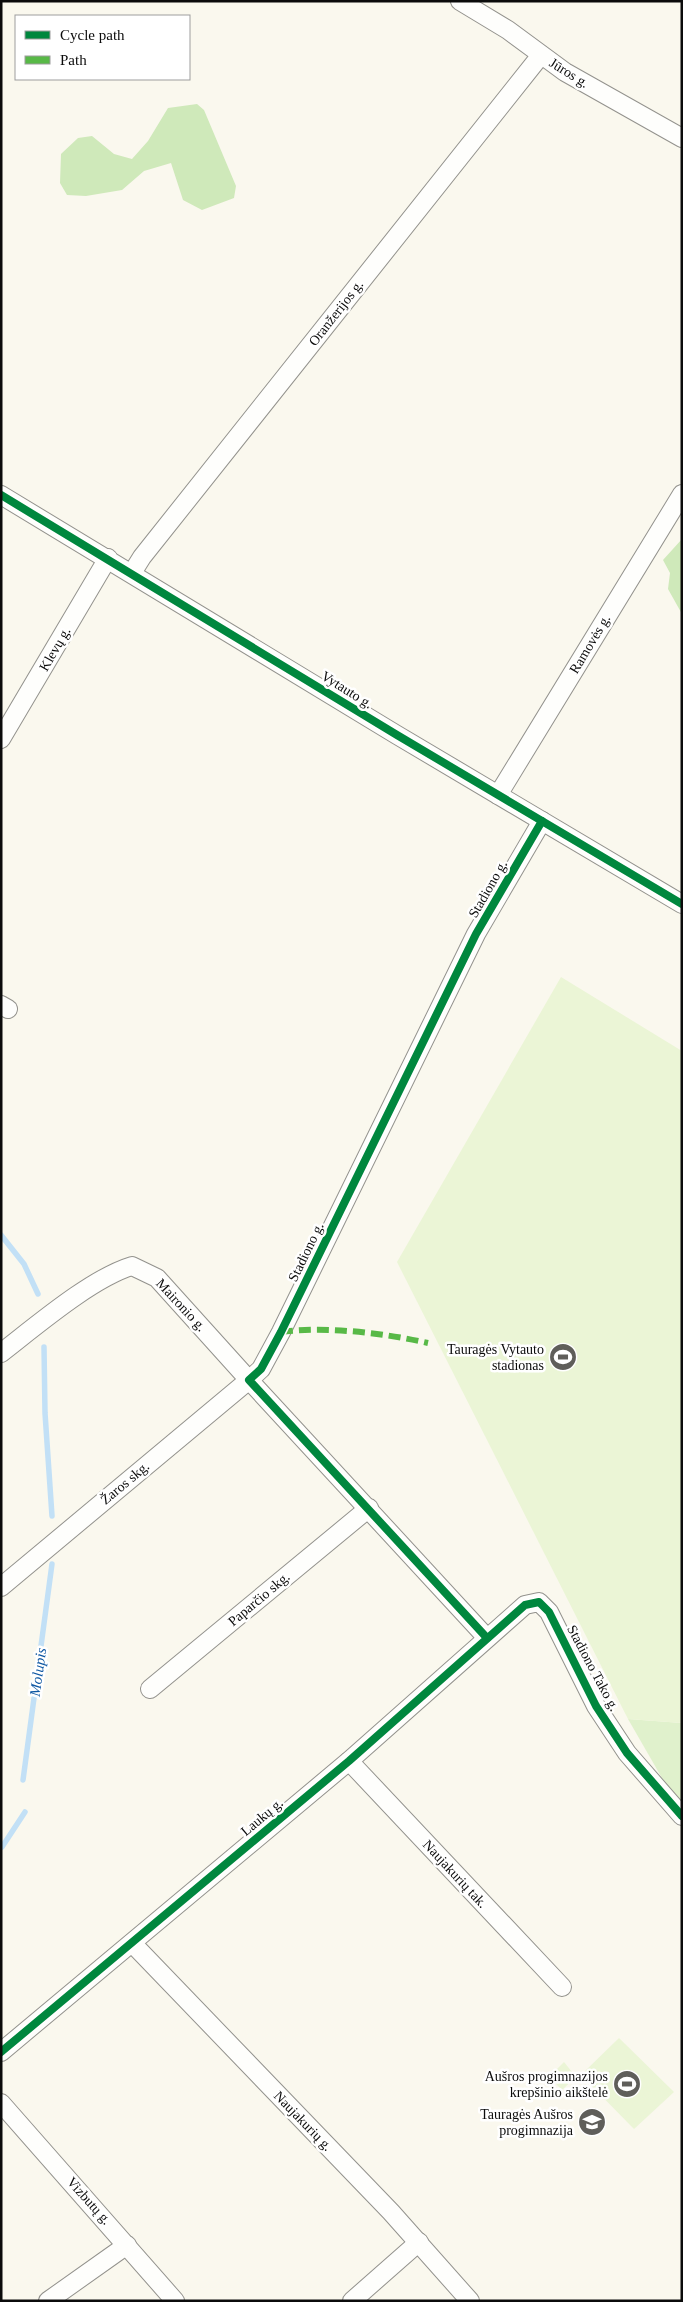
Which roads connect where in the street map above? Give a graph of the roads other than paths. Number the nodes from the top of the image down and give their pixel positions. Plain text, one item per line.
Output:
1 (460, 1) edge
2 (541, 55) junction
3 (682, 138) edge
4 (682, 494) edge
5 (1, 495) edge
6 (108, 558) junction
7 (132, 573) junction
8 (1, 739) edge
9 (498, 795) junction
10 (542, 821) junction
11 (682, 904) edge
12 (1, 1353) edge
13 (249, 1380) junction
14 (369, 1508) junction
15 (1, 1587) edge
16 (538, 1602) joint
17 (487, 1638) junction
18 (150, 1689) dead end
19 (349, 1760) junction
20 (682, 1816) edge
21 (132, 1943) junction
22 (562, 1987) dead end
23 (1, 2052) edge
24 (1, 2103) edge
25 (419, 2242) junction
26 (127, 2245) junction
27 (48, 2301) edge
28 (175, 2301) edge
29 (352, 2301) edge
30 (470, 2301) edge

1 - 2 street, Jūros g.
2 - 3 street, Jūros g.
2 - 7 street, Oranžerijos g.
4 - 9 street, Ramovės g.
5 - 6 street, Vytauto g.
6 - 7 street, Vytauto g.
6 - 8 street, Klevų g.
7 - 9 street, Vytauto g.
9 - 10 street, Vytauto g.
10 - 11 street, Vytauto g.
10 - 13 street, Stadiono g.
12 - 13 street, Maironio g.
13 - 14 street
13 - 15 street, Žaros skg.
14 - 17 street
14 - 18 street, Paparčio skg.
16 - 17 street, Laukų g.
16 - 20 street, Stadiono Tako g.
17 - 19 street, Laukų g.
19 - 21 street, Laukų g.
19 - 22 street, Naujakurių tak.
21 - 23 street, Laukų g.
21 - 25 street, Naujakurių g.
24 - 26 street, Vizbutų g.
25 - 29 street
25 - 30 street, Naujakurių g.
26 - 27 street
26 - 28 street, Vizbutų g.

